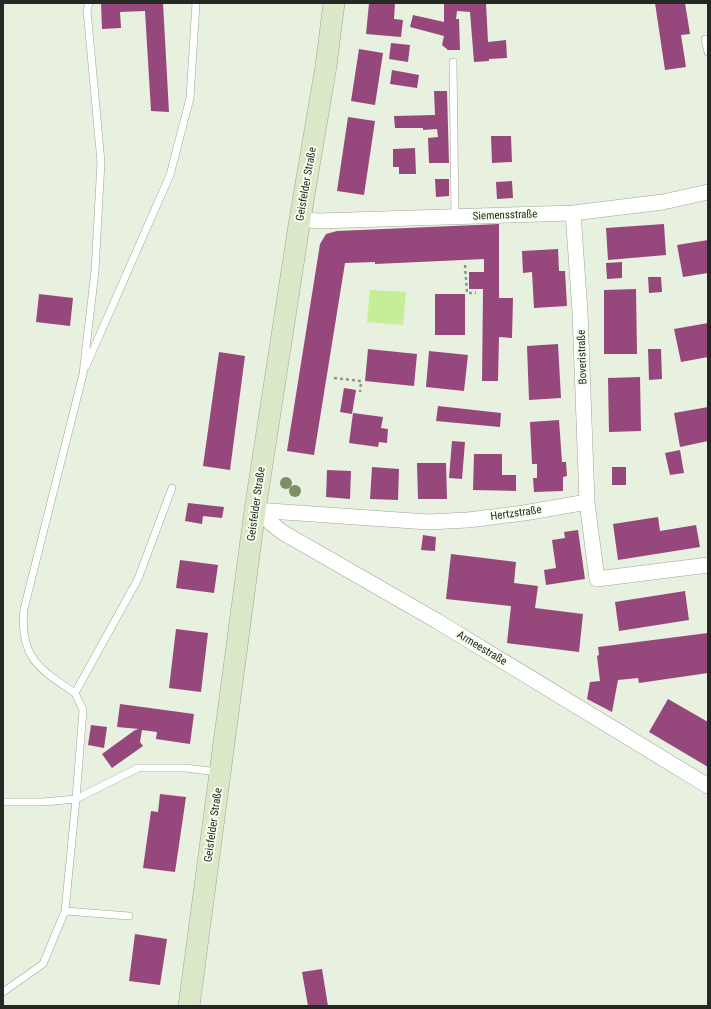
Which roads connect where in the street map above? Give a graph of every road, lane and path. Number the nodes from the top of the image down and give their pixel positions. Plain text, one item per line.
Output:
1 (89, 3) edge
2 (196, 3) edge
3 (334, 3) edge
4 (705, 39) dead end
5 (708, 52) edge
6 (453, 62) dead end
7 (708, 192) edge
8 (573, 214) junction
9 (455, 217) junction
10 (300, 219) junction
11 (465, 266) dead end
12 (476, 293) dead end
13 (83, 374) junction
14 (334, 378) dead end
15 (360, 392) dead end
16 (172, 488) dead end
17 (587, 502) junction
18 (254, 510) junction
19 (708, 565) edge
20 (76, 693) junction
21 (220, 772) junction
22 (708, 786) edge
23 (76, 799) junction
24 (3, 802) edge
25 (65, 911) junction
26 (129, 916) dead end
27 (3, 992) edge
28 (191, 1005) edge

1 - 13 lane
2 - 13 lane
3 - 10 main road, Geisfelder Straße
4 - 5 lane
6 - 9 lane
7 - 8 street, Siemensstraße
8 - 9 street, Siemensstraße
8 - 17 street, Boveristraße
9 - 10 street, Siemensstraße
10 - 18 main road, Geisfelder Straße
11 - 12 path
13 - 20 lane
14 - 15 path
16 - 20 lane
17 - 18 street, Hertzstraße
17 - 19 street
18 - 21 main road, Geisfelder Straße
18 - 22 street, Armeestraße
20 - 23 lane
21 - 23 lane
21 - 28 main road, Geisfelder Straße
23 - 24 lane
23 - 25 lane
25 - 26 lane
25 - 27 lane

